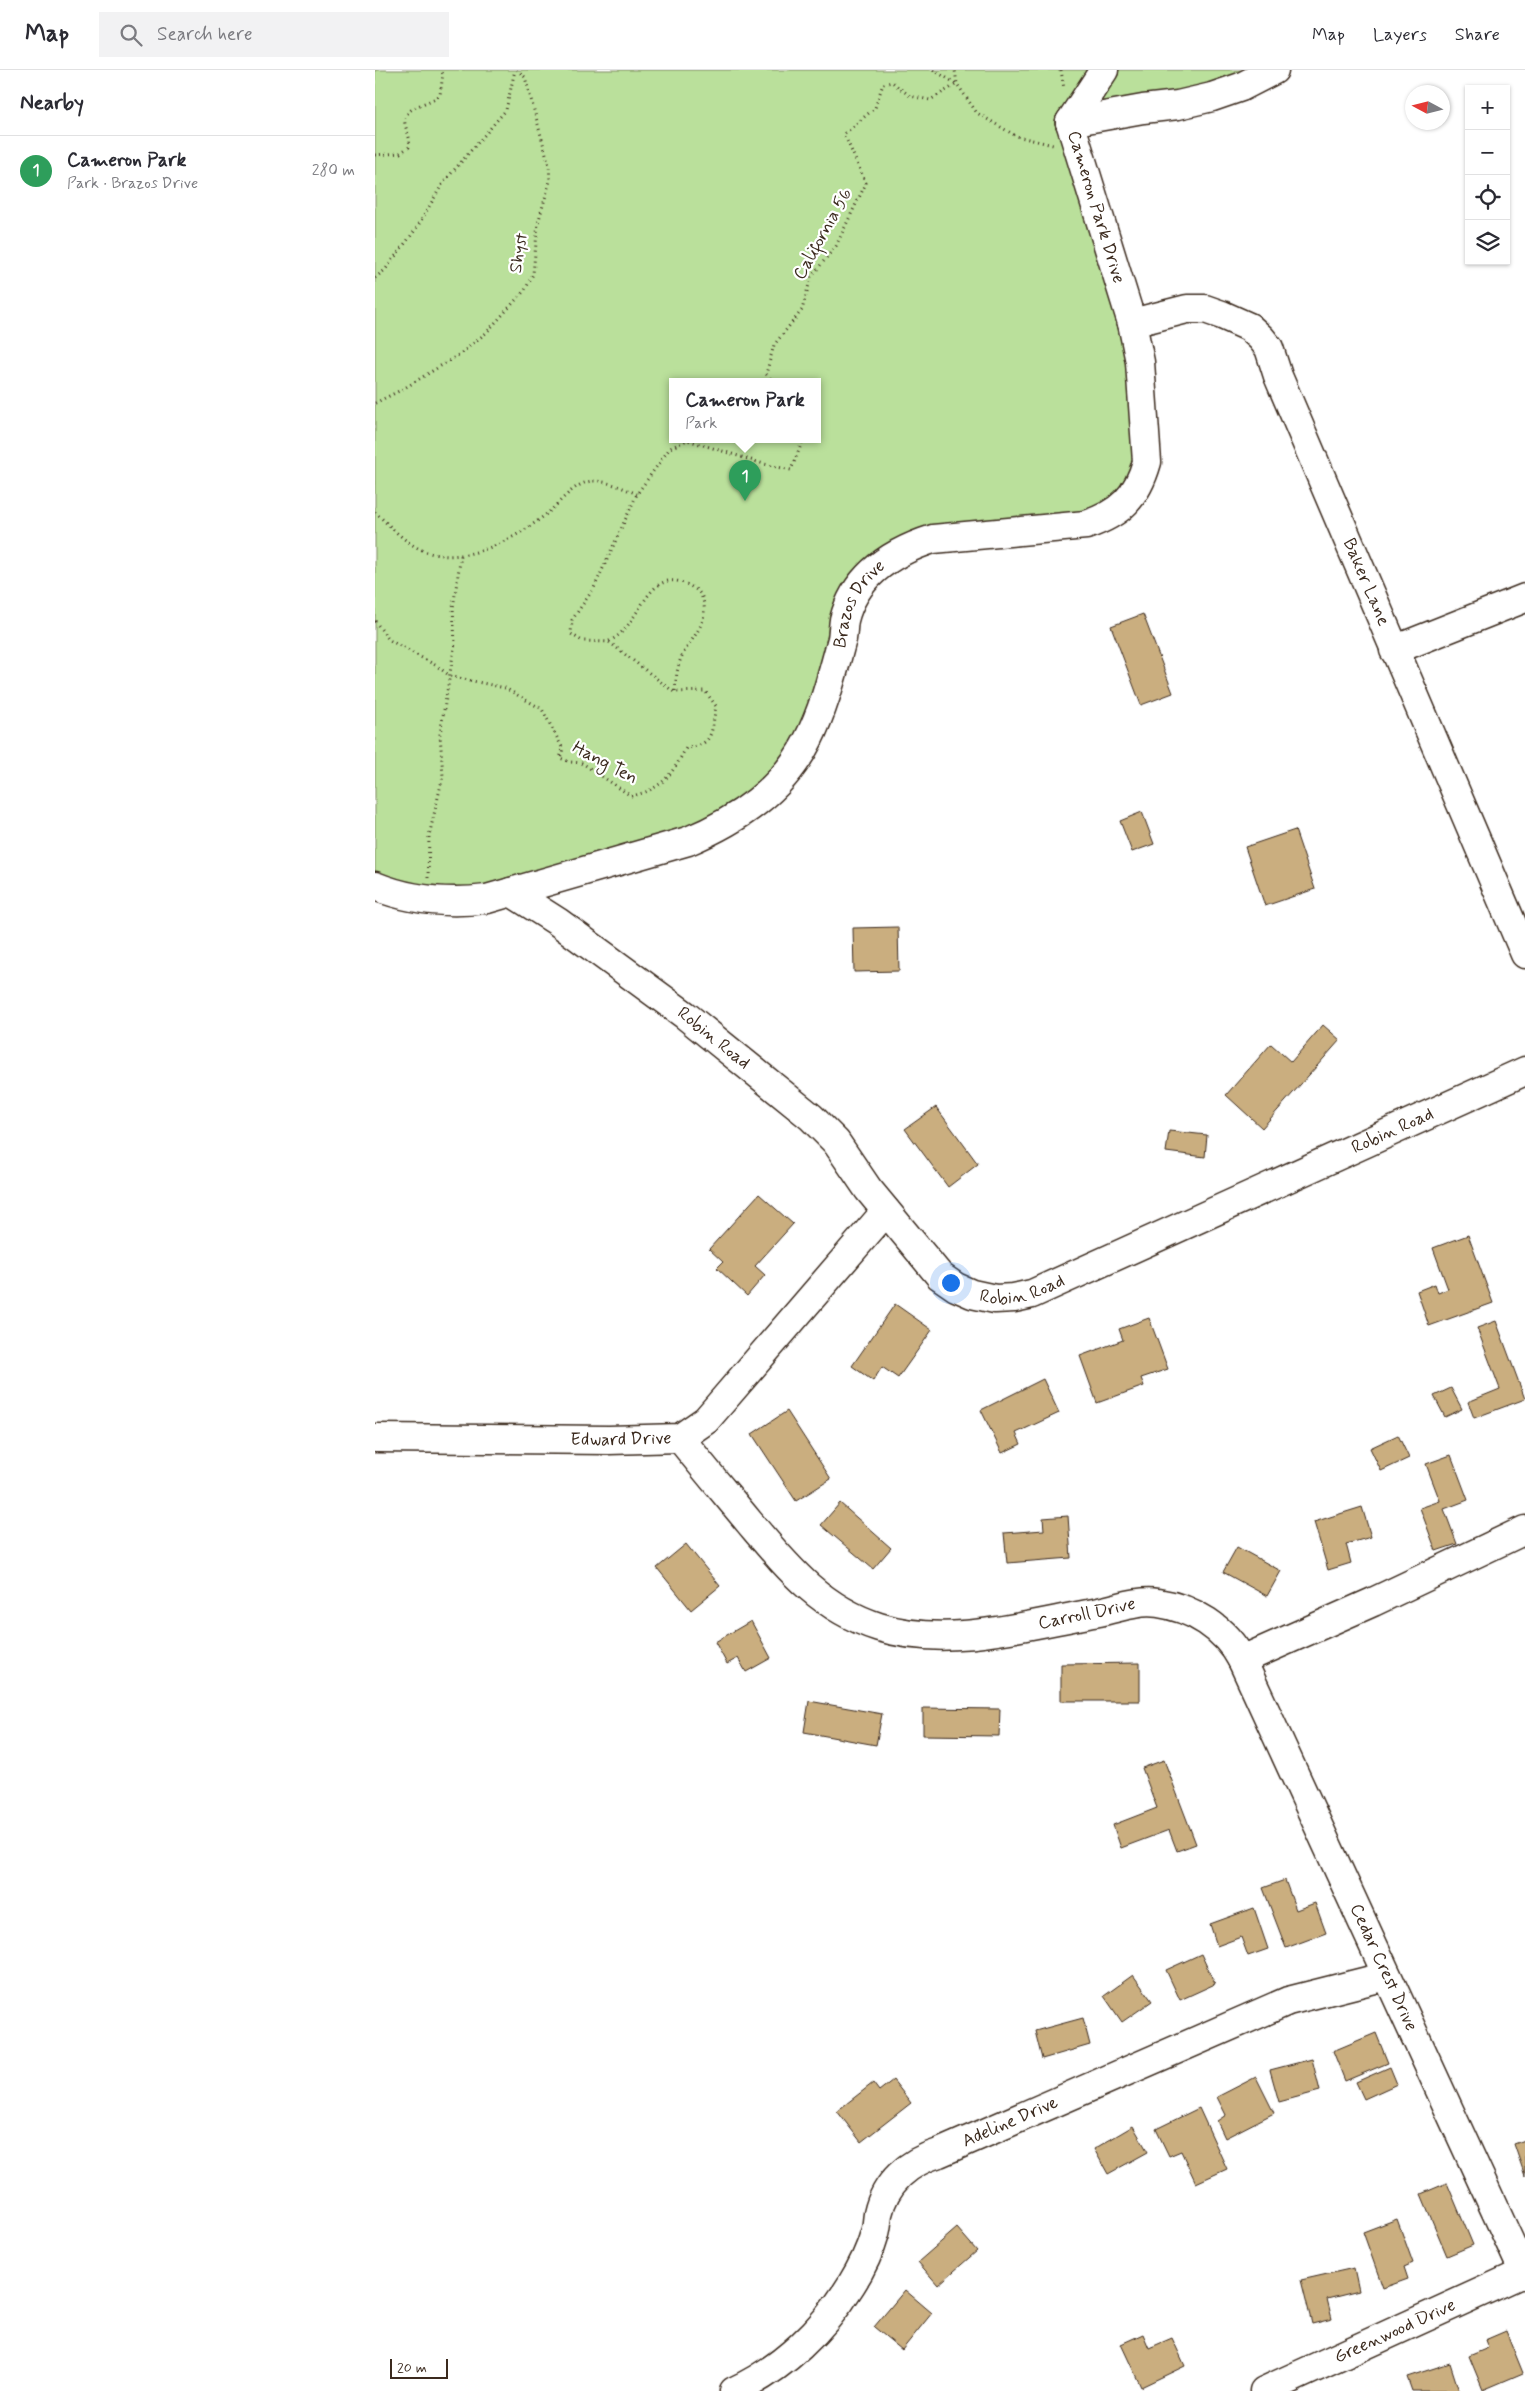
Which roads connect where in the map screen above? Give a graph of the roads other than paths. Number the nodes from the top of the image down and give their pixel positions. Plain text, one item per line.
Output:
1 (1104, 70) edge
2 (1274, 70) edge
3 (1070, 122) junction
4 (1132, 323) junction
5 (1525, 598) edge
6 (1394, 650) junction
7 (375, 886) edge
8 (511, 892) junction
9 (1525, 954) edge
10 (1525, 1071) edge
11 (886, 1211) junction
12 (375, 1438) edge
13 (680, 1438) junction
14 (1525, 1530) edge
15 (1242, 1660) junction
16 (1387, 1976) junction
17 (1525, 2273) edge
18 (773, 2382) edge
19 (734, 2391) edge
20 (1264, 2391) edge

1 - 3 street
2 - 3 street, Cameron Park Drive
3 - 4 street, Cameron Park Drive
4 - 6 street, Baker Lane
4 - 8 street, Brazos Drive
5 - 6 street
6 - 9 street, Baker Lane
7 - 8 street
8 - 11 street, Robin Road
10 - 11 street, Robin Road
11 - 13 street, Edward Drive
12 - 13 street, Edward Drive
13 - 15 street, Carroll Drive
14 - 15 street
15 - 16 street, Cedar Crest Drive
16 - 17 street, Cedar Crest Drive
16 - 18 street, Adeline Drive
17 - 20 street, Greenwood Drive
18 - 19 street, Adeline Drive

